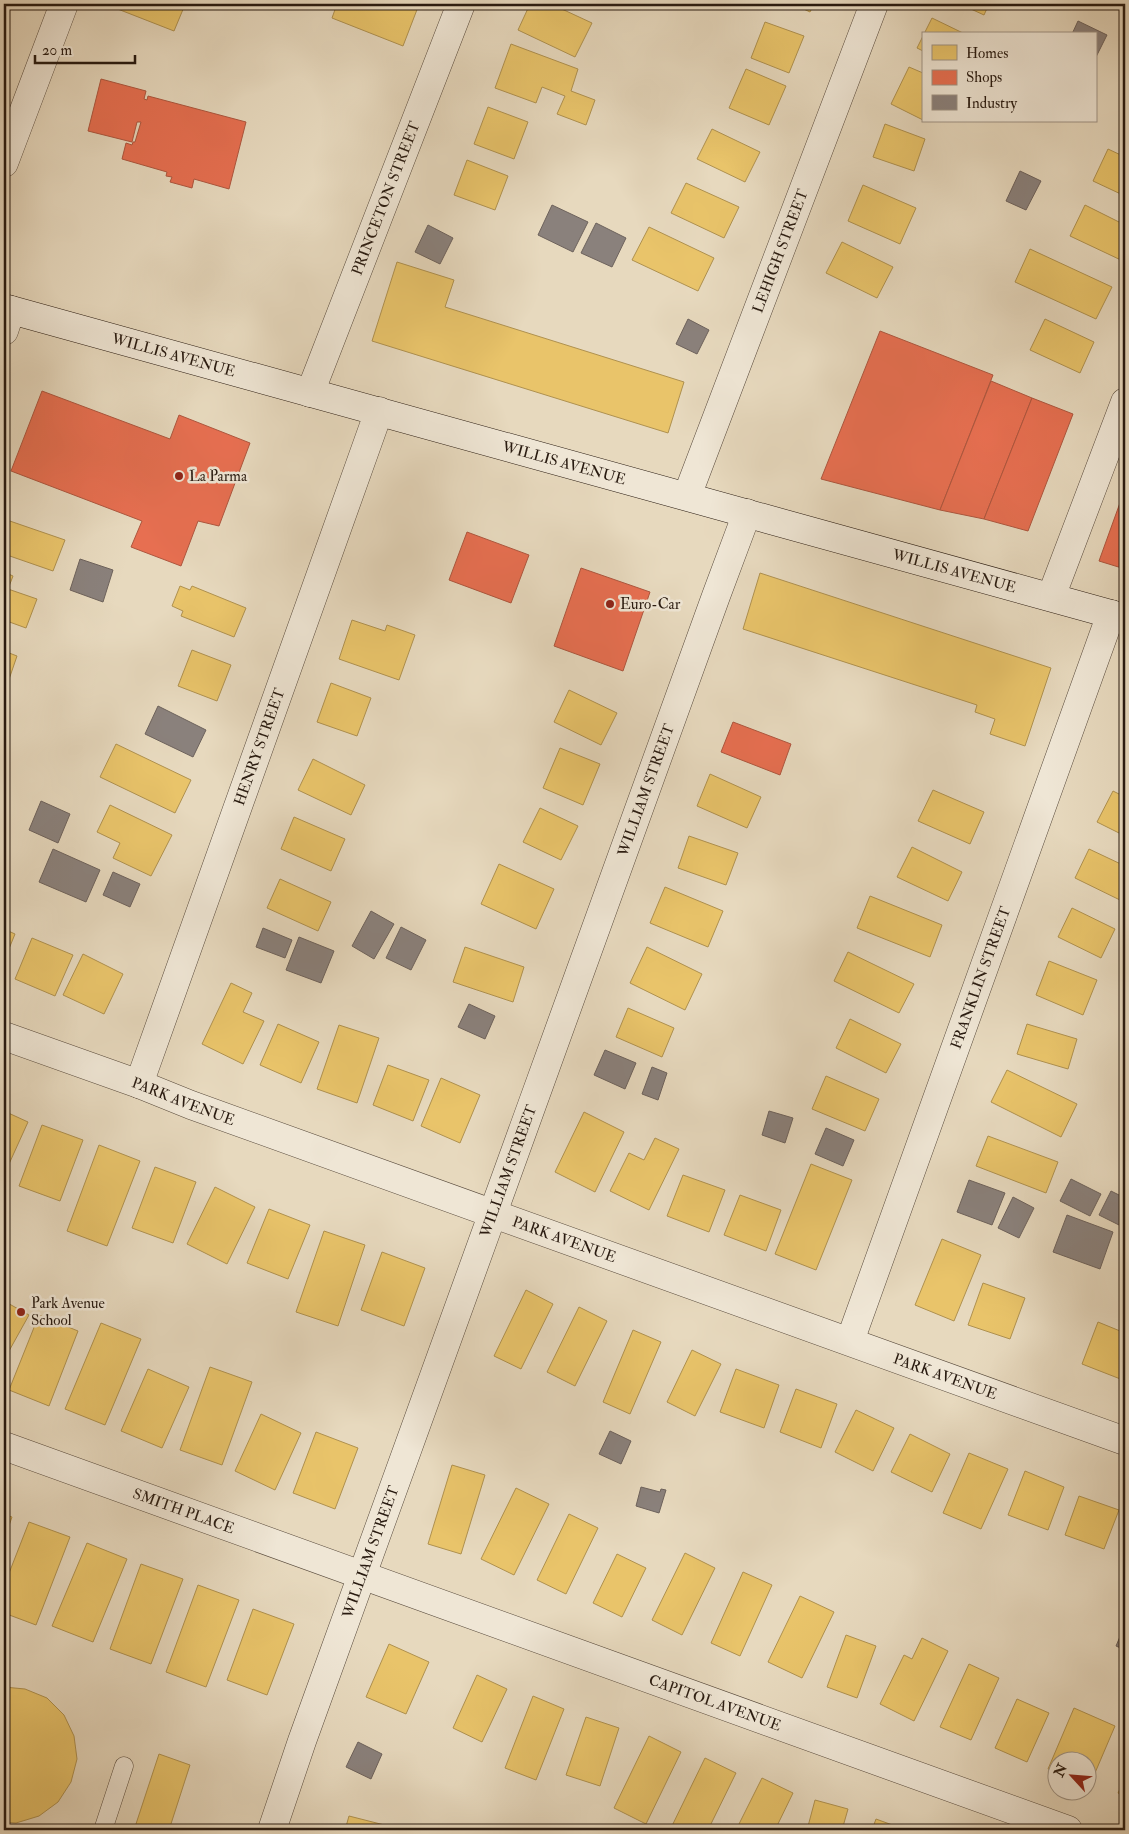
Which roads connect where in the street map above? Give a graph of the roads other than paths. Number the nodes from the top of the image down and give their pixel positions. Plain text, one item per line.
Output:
1 (64, 4) edge
2 (461, 4) edge
3 (874, 4) edge
4 (4, 162) edge
5 (6, 316) edge
6 (310, 393) junction
7 (1125, 402) edge
8 (379, 411) junction
9 (687, 496) junction
10 (748, 513) junction
11 (1051, 597) junction
12 (1118, 616) edge
13 (4, 1036) edge
14 (139, 1084) junction
15 (493, 1213) junction
16 (850, 1341) junction
17 (1125, 1441) edge
18 (4, 1446) edge
19 (363, 1577) junction
20 (124, 1766) dead end
21 (103, 1830) edge
22 (272, 1830) edge
23 (1068, 1830) edge

1 - 4 street
2 - 6 street, PRINCETON STREET
3 - 9 street, LEHIGH STREET
5 - 6 street, WILLIS AVENUE
6 - 8 street, WILLIS AVENUE
7 - 11 street
8 - 9 street, WILLIS AVENUE
8 - 14 street, HENRY STREET
9 - 10 street, WILLIS AVENUE
10 - 11 street, WILLIS AVENUE
10 - 15 street, WILLIAM STREET
11 - 12 street, WILLIS AVENUE
12 - 16 street, FRANKLIN STREET
13 - 14 street, PARK AVENUE
14 - 15 street, PARK AVENUE
15 - 16 street, PARK AVENUE
15 - 19 street, WILLIAM STREET
16 - 17 street, PARK AVENUE
18 - 19 street, SMITH PLACE
19 - 22 street, WILLIAM STREET
19 - 23 street, CAPITOL AVENUE
20 - 21 lane

